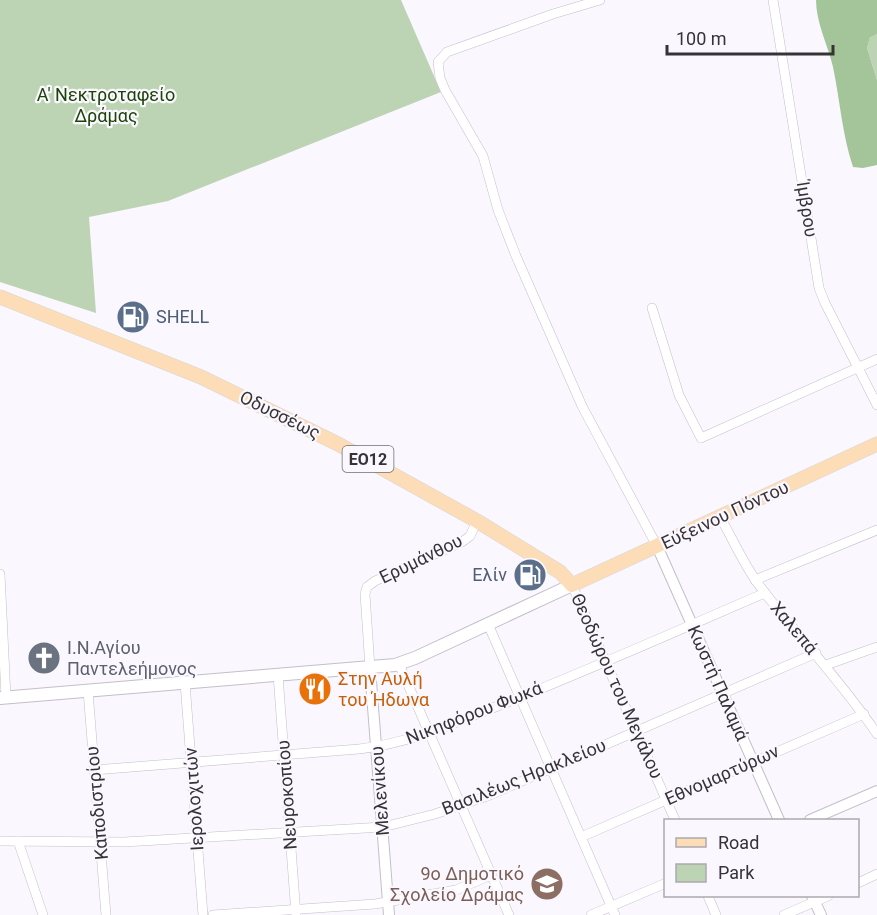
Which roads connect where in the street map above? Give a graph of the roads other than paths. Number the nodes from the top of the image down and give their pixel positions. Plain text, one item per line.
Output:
1 (600, 0) edge
2 (773, 0) edge
3 (0, 297) edge
4 (652, 308) dead end
5 (877, 360) edge
6 (858, 368) junction
7 (877, 405) edge
8 (877, 444) edge
9 (720, 517) junction
10 (477, 521) junction
11 (877, 530) edge
12 (657, 546) junction
13 (0, 574) edge
14 (755, 580) junction
15 (572, 585) junction
16 (765, 593) junction
17 (488, 624) junction
18 (692, 624) junction
19 (877, 647) edge
20 (816, 653) junction
21 (606, 661) junction
22 (399, 664) junction
23 (826, 665) junction
24 (370, 668) junction
25 (278, 675) junction
26 (185, 682) junction
27 (88, 691) junction
28 (722, 693) junction
29 (3, 697) edge
30 (520, 697) junction
31 (864, 714) junction
32 (636, 731) junction
33 (429, 733) junction
34 (877, 734) edge
35 (376, 747) junction
36 (284, 754) junction
37 (191, 762) junction
38 (753, 762) junction
39 (551, 768) junction
40 (94, 770) junction
41 (877, 791) edge
42 (666, 800) junction
43 (461, 806) junction
44 (675, 819) edge
45 (779, 819) edge
46 (812, 819) edge
47 (382, 827) junction
48 (290, 833) junction
49 (581, 837) junction
50 (197, 838) junction
51 (0, 841) edge
52 (18, 841) junction
53 (100, 842) junction
54 (877, 874) edge
55 (491, 875) junction
56 (859, 883) edge
57 (664, 884) edge
58 (708, 897) edge
59 (814, 898) edge
60 (388, 902) junction
61 (613, 911) edge
62 (295, 912) edge
63 (43, 915) edge
64 (106, 915) edge
65 (202, 915) edge
66 (213, 915) edge
67 (389, 915) edge
68 (508, 915) edge
69 (591, 915) edge
70 (716, 915) edge
71 (784, 915) edge
72 (821, 915) edge

1 - 12 street
2 - 6 street, Ίμβρου
3 - 10 main road, Οδυσσέως / ΕΟ12
4 - 6 street
5 - 6 street
6 - 7 street, Ίμβρου
8 - 9 main road, Εύξεινου Πόντου
9 - 12 main road, Εύξεινου Πόντου
9 - 14 street, Χαλεπά
10 - 15 main road, Οδυσσέως / ΕΟ12
10 - 24 street, Ερυμάνθου
11 - 14 street
12 - 15 main road, Εύξεινου Πόντου
12 - 18 street, Κωστή Παλαμά
13 - 29 street
14 - 16 street, Χαλεπά
15 - 17 main road
15 - 21 street, Θεοδώρου του Μεγάλου
16 - 18 street, Νικηφόρου Φωκά
16 - 20 street, Χαλεπά
17 - 22 main road
17 - 30 street
18 - 21 street, Νικηφόρου Φωκά
18 - 28 street, Κωστή Παλαμά
19 - 23 street
20 - 23 street, Χαλεπά
20 - 28 street, Βασιλέως Ηρακλείου
21 - 30 street, Νικηφόρου Φωκά
21 - 32 street, Θεοδώρου του Μεγάλου
22 - 24 main road
22 - 33 street
23 - 31 street, Χαλεπά
24 - 25 main road
24 - 35 street, Μελενίκου
25 - 26 main road
25 - 36 street, Νευροκοπίου
26 - 27 main road
26 - 37 street, Ιερολοχιτών
27 - 29 main road
27 - 40 street, Καποδιστρίου
28 - 32 street, Βασιλέως Ηρακλείου
28 - 38 street, Κωστή Παλαμά
30 - 33 street, Νικηφόρου Φωκά
30 - 39 street
31 - 34 street, Χαλεπά
31 - 38 street, Εθνομαρτύρων
32 - 39 street, Βασιλέως Ηρακλείου
32 - 42 street, Θεοδώρου του Μεγάλου
33 - 35 street, Νικηφόρου Φωκά
33 - 43 street
35 - 36 street, Νικηφόρου Φωκά
35 - 47 street, Μελενίκου
36 - 37 street, Νικηφόρου Φωκά
36 - 48 street, Νευροκοπίου
37 - 40 street, Νικηφόρου Φωκά
37 - 50 street, Ιερολοχιτών
38 - 42 street, Εθνομαρτύρων
38 - 45 street, Κωστή Παλαμά
39 - 43 street, Βασιλέως Ηρακλείου
39 - 49 street
40 - 53 street, Καποδιστρίου
41 - 46 street
42 - 44 street, Θεοδώρου του Μεγάλου
42 - 49 street, Εθνομαρτύρων
43 - 47 street, Βασιλέως Ηρακλείου
43 - 55 street
47 - 48 street, Βασιλέως Ηρακλείου
47 - 60 street, Μελενίκου
48 - 50 street, Βασιλέως Ηρακλείου
48 - 62 street, Νευροκοπίου
49 - 61 street
50 - 53 street, Βασιλέως Ηρακλείου
50 - 65 street, Ιερολοχιτών
51 - 52 street, Βασιλέως Ηρακλείου
52 - 53 street, Βασιλέως Ηρακλείου
52 - 63 street
53 - 64 street, Καποδιστρίου
54 - 56 street
55 - 60 street
55 - 68 street
57 - 61 street
58 - 70 street
59 - 71 street
59 - 72 street
60 - 62 street
60 - 67 street, Μελενίκου
61 - 69 street
62 - 66 street

